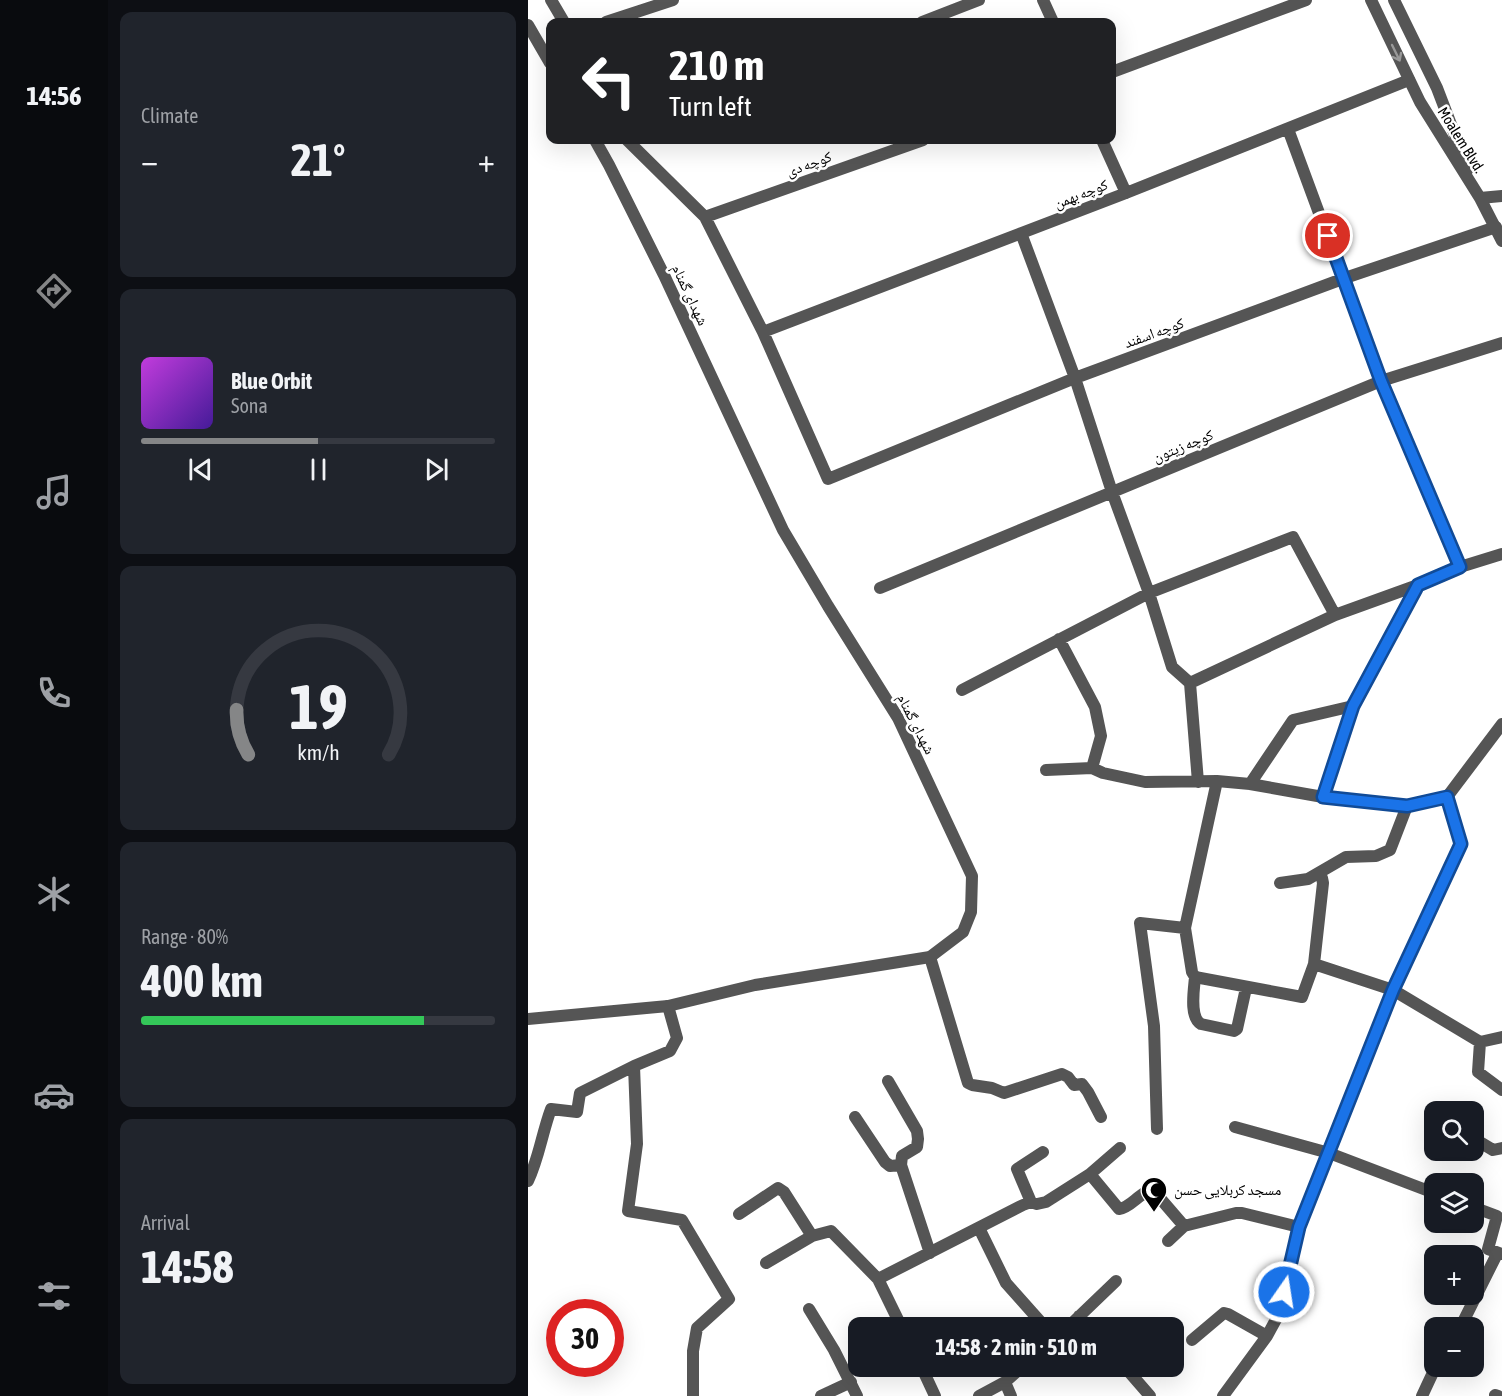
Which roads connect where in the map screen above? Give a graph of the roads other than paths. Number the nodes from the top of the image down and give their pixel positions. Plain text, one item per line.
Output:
1 (551, 0) edge
2 (673, 0) edge
3 (979, 0) edge
4 (1043, 0) edge
5 (1306, 0) edge
6 (1371, 0) edge
7 (1394, 0) edge
8 (562, 18) edge
9 (618, 18) edge
10 (932, 18) edge
11 (1051, 18) edge
12 (528, 25) edge
13 (546, 56) edge
14 (1116, 71) edge
15 (1409, 80) junction
16 (1288, 129) junction
17 (597, 144) edge
18 (631, 144) edge
19 (911, 144) edge
20 (1104, 144) edge
21 (1126, 193) junction
22 (1502, 196) edge
23 (1480, 198) junction
24 (705, 217) junction
25 (1496, 227) junction
26 (1021, 233) junction
27 (1502, 241) edge
28 (1345, 278) junction
29 (763, 332) junction
30 (1502, 344) edge
31 (1075, 378) junction
32 (1381, 381) junction
33 (1112, 492) junction
34 (1502, 554) edge
35 (1460, 567) junction
36 (1418, 585) junction
37 (880, 588) dead end
38 (1149, 592) junction
39 (1335, 615) junction
40 (1059, 639) junction
41 (1190, 683) junction
42 (962, 690) dead end
43 (1353, 706) junction
44 (1502, 724) edge
45 (1092, 768) junction
46 (1047, 770) dead end
47 (1217, 781) junction
48 (1198, 782) junction
49 (1250, 784) junction
50 (1323, 797) junction
51 (1447, 797) junction
52 (1407, 806) junction
53 (1317, 874) junction
54 (1280, 883) dead end
55 (1185, 928) junction
56 (930, 957) junction
57 (1314, 964) junction
58 (1195, 977) junction
59 (1246, 988) junction
60 (1393, 990) junction
61 (668, 1006) junction
62 (528, 1019) edge
63 (1502, 1037) edge
64 (1480, 1041) junction
65 (634, 1066) junction
66 (888, 1081) dead end
67 (1502, 1090) edge
68 (1101, 1116) dead end
69 (855, 1117) dead end
70 (1235, 1127) dead end
71 (1157, 1129) dead end
72 (1484, 1145) edge
73 (1120, 1148) dead end
74 (1502, 1148) edge
75 (1043, 1152) dead end
76 (1329, 1153) junction
77 (901, 1165) junction
78 (1090, 1174) junction
79 (528, 1181) edge
80 (1424, 1189) edge
81 (1031, 1202) junction
82 (1484, 1211) edge
83 (739, 1214) dead end
84 (1184, 1226) junction
85 (1299, 1227) junction
86 (979, 1228) junction
87 (812, 1236) junction
88 (1168, 1241) dead end
89 (930, 1253) junction
90 (1500, 1254) edge
91 (766, 1263) dead end
92 (879, 1279) junction
93 (1116, 1281) dead end
94 (809, 1309) dead end
95 (1079, 1316) edge
96 (897, 1317) edge
97 (1036, 1317) edge
98 (1466, 1317) edge
99 (1267, 1336) junction
100 (1192, 1340) dead end
101 (926, 1377) edge
102 (1011, 1377) edge
103 (1134, 1377) edge
104 (1431, 1377) edge
105 (851, 1382) junction
106 (1005, 1382) junction
107 (693, 1396) edge
108 (821, 1396) edge
109 (857, 1396) edge
110 (935, 1396) edge
111 (979, 1396) edge
112 (1011, 1396) edge
113 (1150, 1396) edge
114 (1223, 1396) edge
115 (1422, 1396) edge

1 - 8 street
2 - 9 street
3 - 10 street
4 - 11 street
5 - 14 street
6 -> 15 street, Moalem Blvd.
7 - 23 street, Moalem Blvd.
12 - 13 street
15 - 16 street, کوچه بهمن
15 - 23 street, Moalem Blvd.
16 - 21 street, کوچه بهمن
16 - 28 street
17 - 56 street, شهدای گمنام
18 - 24 street
19 - 24 street, کوچه دی
20 - 21 street
21 - 26 street, کوچه بهمن
22 - 23 street
23 - 25 street
24 - 29 street
25 - 27 street
25 - 28 street, کوچه اسفند
26 - 29 street, کوچه بهمن
26 - 31 street
28 - 31 street, کوچه اسفند
28 - 32 street
29 - 31 street, کوچه اسفند
30 - 32 street, کوچه زیتون
31 - 33 street
32 - 33 street, کوچه زیتون
32 - 35 street
33 - 37 street, کوچه زیتون
33 - 38 street
34 - 35 street
35 - 36 street
36 - 39 street
36 - 43 street
38 - 39 street
38 - 40 street
38 - 41 street
39 - 41 street
40 - 42 street
40 - 45 street
41 - 48 street
43 - 49 street
43 - 50 street
44 - 51 street
45 - 46 street
45 - 48 street
47 - 48 street
47 - 49 street
47 - 55 street
49 - 50 street
50 - 52 street
51 - 52 street
51 - 60 street
52 - 53 street
53 - 54 street
53 - 57 street
55 - 58 street
55 - 71 street
56 - 61 street, شهدای گمنام
56 - 68 street
57 - 59 street
57 - 60 street
58 - 59 street
58 - 59 street
60 - 64 street
60 - 76 street
61 - 62 street, شهدای گمنام
61 - 65 street
63 - 64 street
64 - 67 street
65 - 79 street
65 - 107 street
66 - 77 street
69 - 77 street
70 - 76 street
72 - 74 street
73 - 78 street
75 - 81 street
76 - 80 street
76 - 85 street
77 - 89 street
78 - 81 street
78 - 84 street
81 - 86 street
82 - 90 street
83 - 87 street
84 - 85 street
84 - 88 street
85 - 99 street
86 - 89 street
86 - 97 street
87 - 91 street
87 - 92 street
89 - 92 street
90 - 98 street
92 - 96 street
93 - 95 street
94 - 105 street
99 - 100 street
99 - 114 street
101 - 110 street
102 - 106 street
103 - 113 street
104 - 115 street
105 - 108 street
105 - 109 street
106 - 111 street
106 - 112 street

